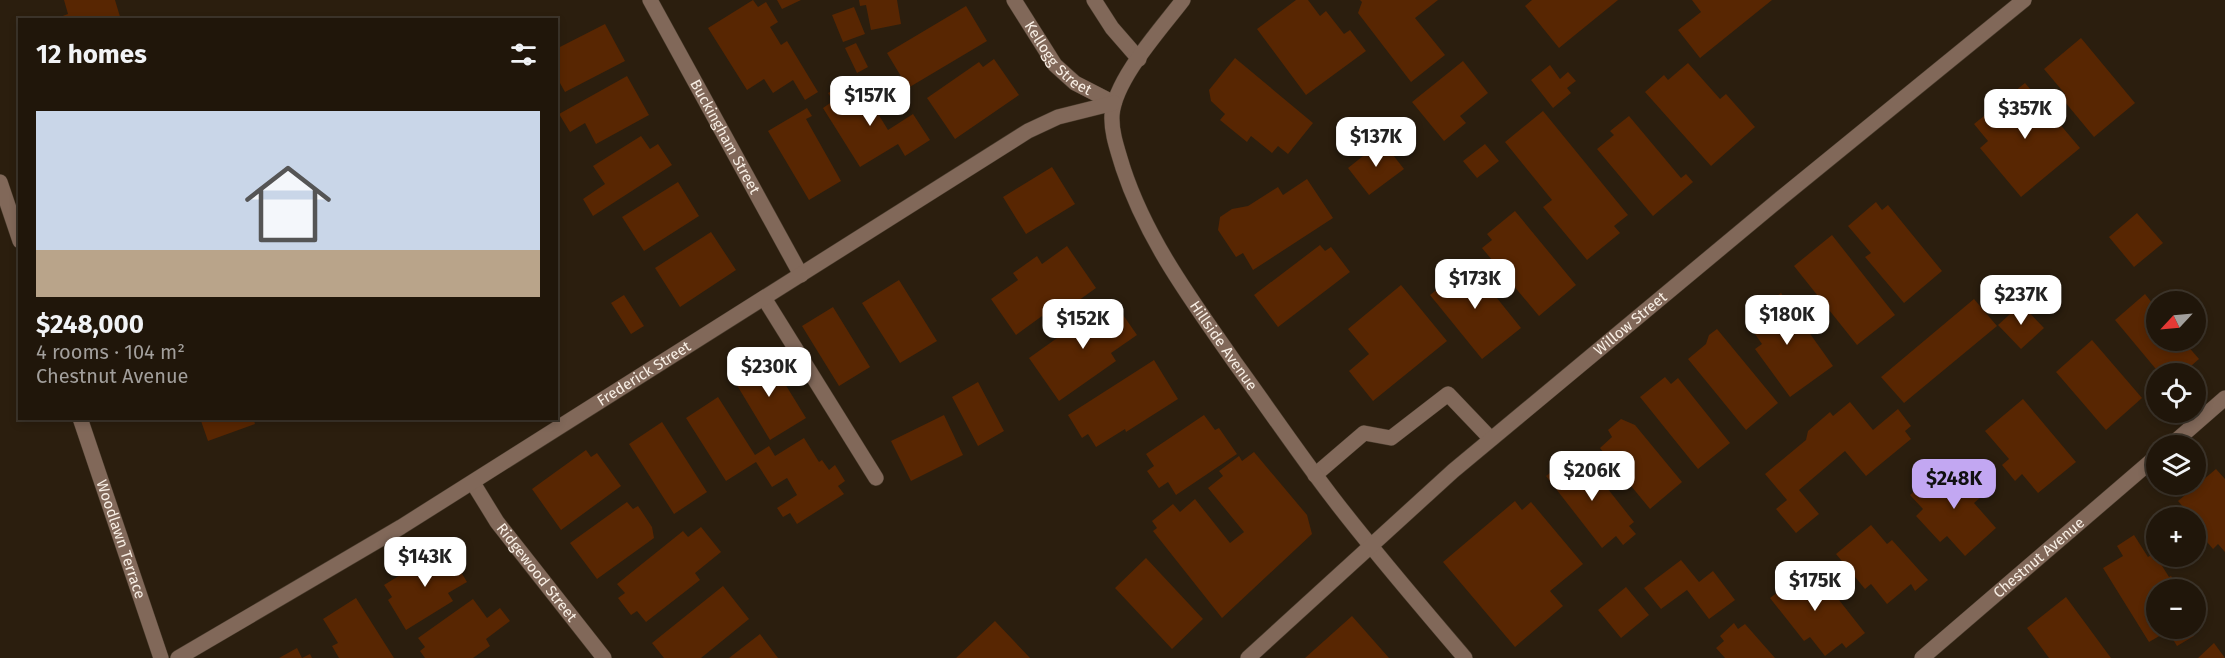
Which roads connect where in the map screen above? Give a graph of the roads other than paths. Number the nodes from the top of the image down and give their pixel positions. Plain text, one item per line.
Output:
1 (650, 0) edge
2 (1014, 0) edge
3 (1094, 0) edge
4 (1183, 0) edge
5 (2024, 0) edge
6 (1139, 59) junction
7 (1114, 103) junction
8 (0, 182) edge
9 (18, 235) edge
10 (801, 275) junction
11 (764, 298) junction
12 (2225, 398) edge
13 (81, 420) edge
14 (2183, 435) edge
15 (1491, 439) junction
16 (2146, 465) edge
17 (1315, 475) junction
18 (876, 478) dead end
19 (473, 483) junction
20 (1370, 545) junction
21 (161, 658) edge
22 (178, 658) edge
23 (604, 658) edge
24 (1248, 658) edge
25 (1465, 658) edge
26 (1922, 658) edge

1 - 10 street, Buckingham Street
2 - 7 street, Kellogg Street
3 - 6 street
4 - 6 street, Hillside Avenue
5 - 15 street, Willow Street
6 - 7 street, Hillside Avenue
7 - 10 street, Frederick Street
7 - 17 street, Hillside Avenue
8 - 9 street
10 - 11 street, Frederick Street
11 - 18 street
11 - 19 street, Frederick Street
12 - 14 street
13 - 21 street, Woodlawn Terrace
15 - 17 street
15 - 20 street, Willow Street
16 - 26 street, Chestnut Avenue
17 - 20 street, Hillside Avenue
19 - 22 street, Frederick Street
19 - 23 street, Ridgewood Street
20 - 24 street, Willow Street
20 - 25 street, Hillside Avenue

